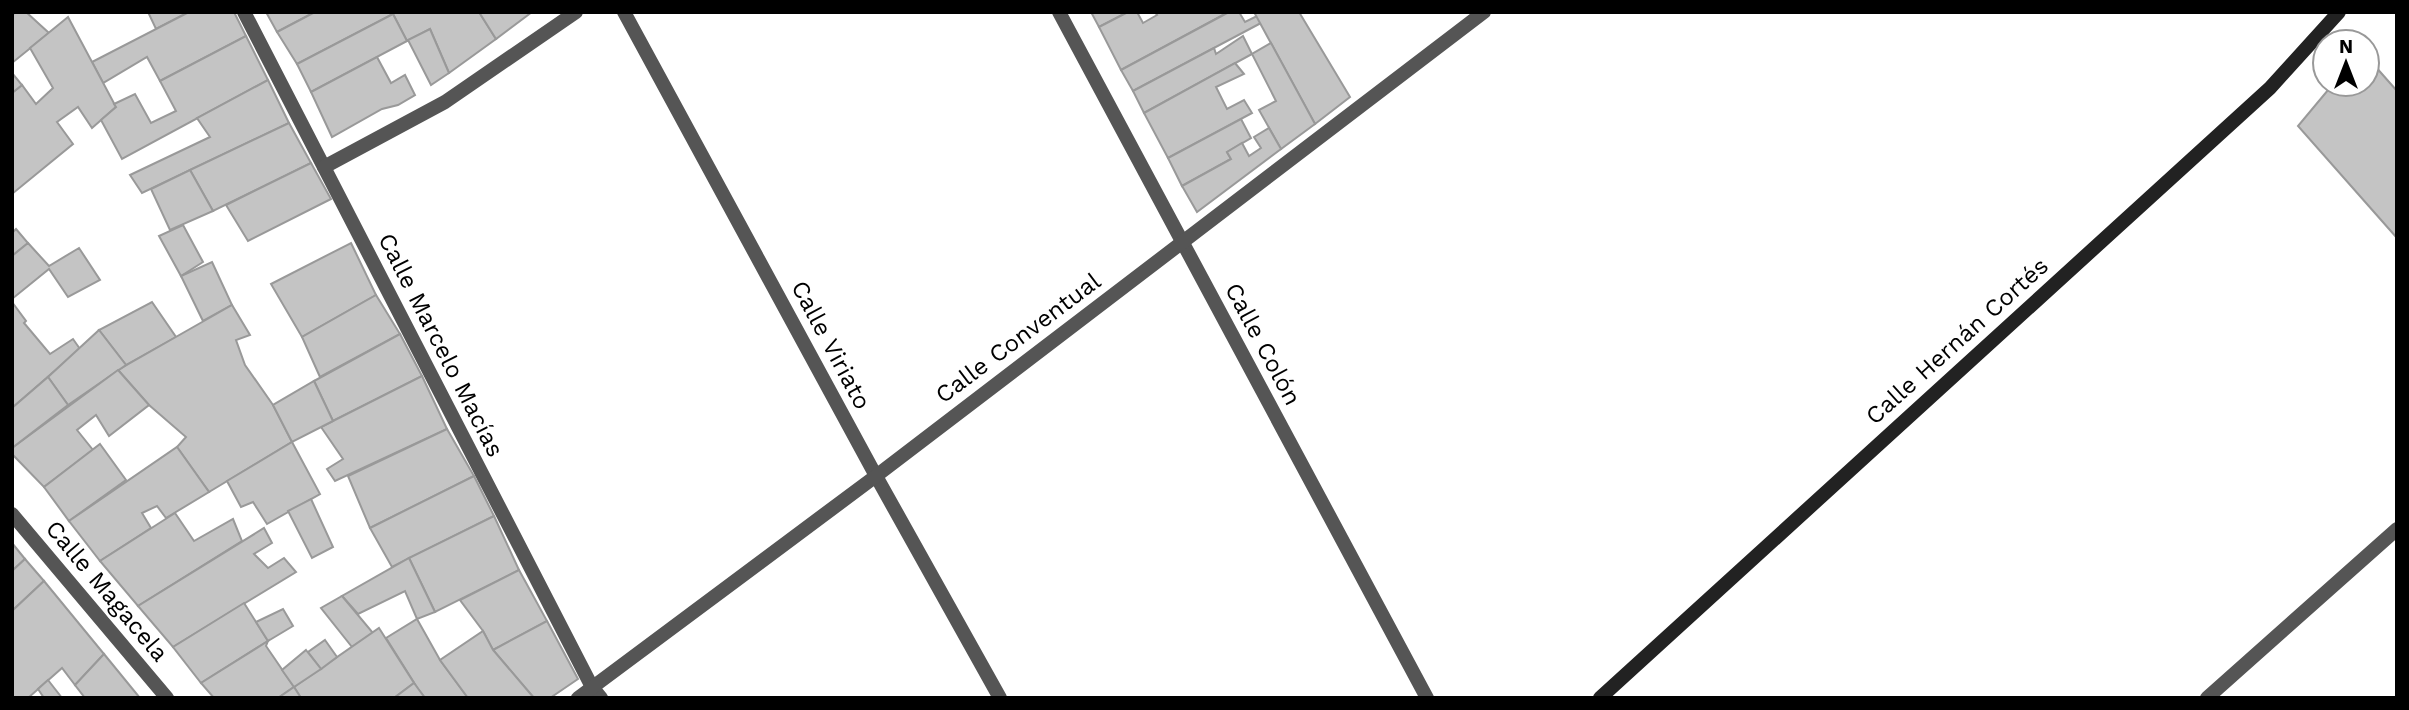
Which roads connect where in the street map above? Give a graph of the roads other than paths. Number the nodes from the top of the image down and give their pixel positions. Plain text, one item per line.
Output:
1 (244, 12) edge
2 (576, 12) edge
3 (624, 12) edge
4 (1059, 12) edge
5 (1484, 12) edge
6 (2339, 12) edge
7 (324, 167) junction
8 (1182, 242) junction
9 (876, 476) junction
10 (12, 514) edge
11 (2397, 529) edge
12 (597, 692) edge
13 (167, 698) edge
14 (578, 698) edge
15 (1000, 698) edge
16 (1427, 698) edge
17 (1600, 698) edge
18 (2207, 698) edge

1 - 7 street, Calle Marcelo Macías
2 - 7 street
3 - 9 street, Calle Viriato
4 - 8 street, Calle Colón
5 - 8 street, Calle Conventual
6 - 17 street, Calle Hernán Cortés
7 - 12 street, Calle Marcelo Macías
8 - 9 street, Calle Conventual
8 - 16 street, Calle Colón
9 - 12 street, Calle Conventual
9 - 15 street, Calle Viriato
10 - 13 street, Calle Magacela
11 - 18 street
12 - 14 street, Calle Conventual

